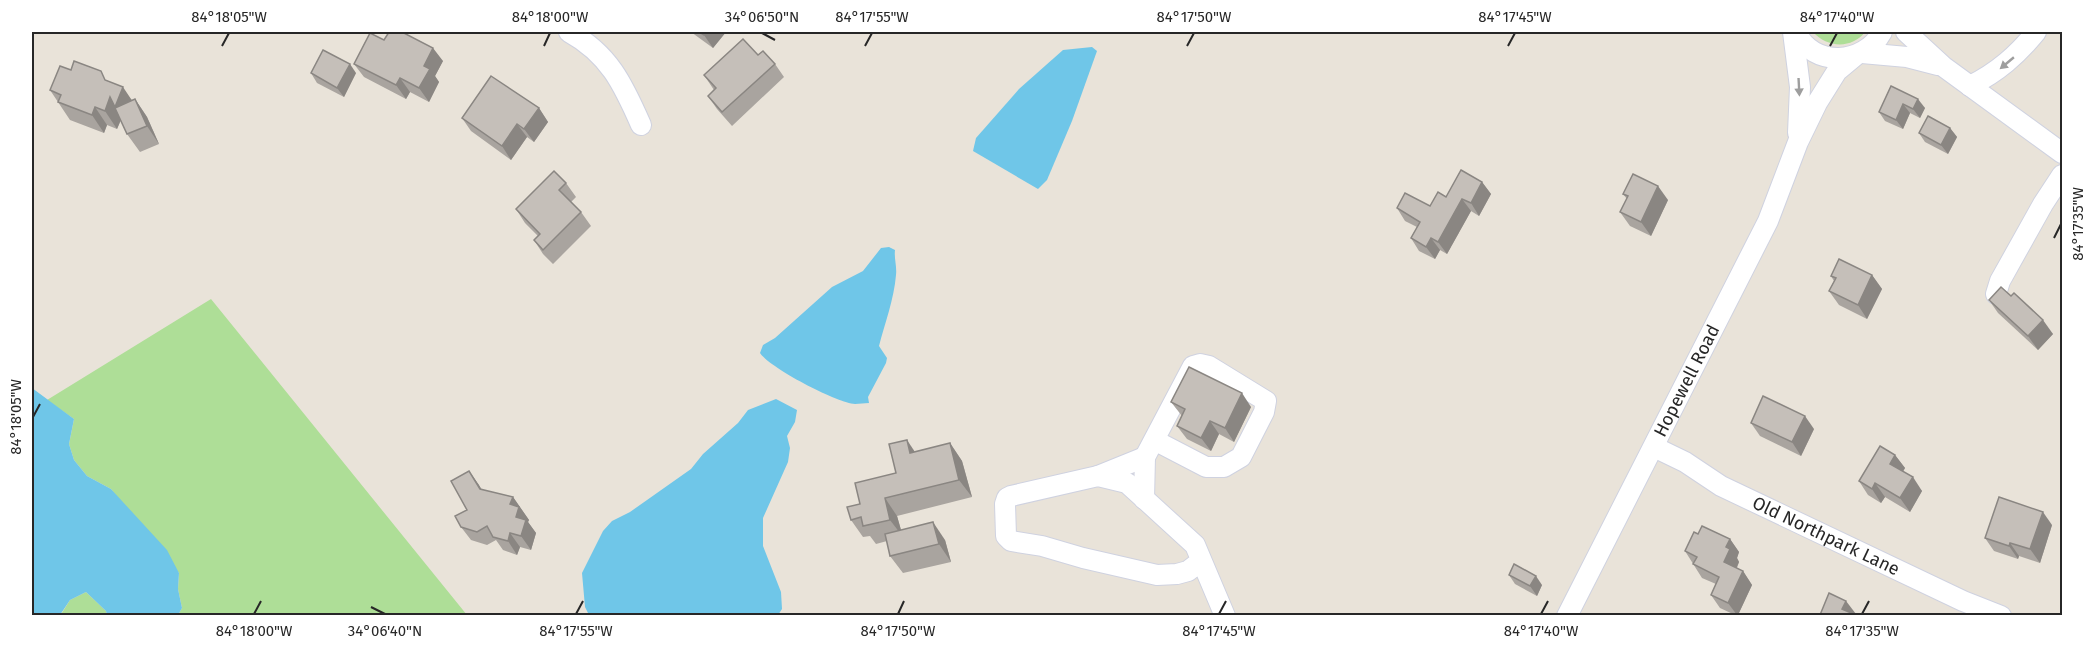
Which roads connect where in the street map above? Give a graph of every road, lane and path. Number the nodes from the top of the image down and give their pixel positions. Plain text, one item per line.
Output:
1 (569, 32) edge
2 (1795, 32) edge
3 (1882, 32) edge
4 (1906, 32) edge
5 (2036, 32) edge
6 (1858, 55) junction
7 (1944, 67) junction
8 (1970, 86) junction
9 (641, 125) dead end
10 (1798, 142) junction
11 (2062, 153) edge
12 (2062, 175) edge
13 (1995, 294) edge
14 (1654, 447) junction
15 (1150, 448) junction
16 (1098, 476) junction
17 (1144, 498) junction
18 (1201, 561) junction
19 (1225, 615) edge
20 (1568, 615) edge
21 (2001, 615) edge

1 - 9 street
2 - 6 street
2 -> 10 street, Hopewell Road
3 - 6 street, Hopewell Road
4 - 7 street
5 -> 8 street
6 - 7 street
6 - 10 street, Hopewell Road
7 - 8 street
8 - 11 street
10 - 14 street, Hopewell Road
12 - 13 street
14 - 20 street, Hopewell Road
14 - 21 street, Old Northpark Lane
15 - 15 street
15 - 16 street
15 - 17 street
16 - 17 street
16 - 18 street
17 - 18 street
18 - 19 street

